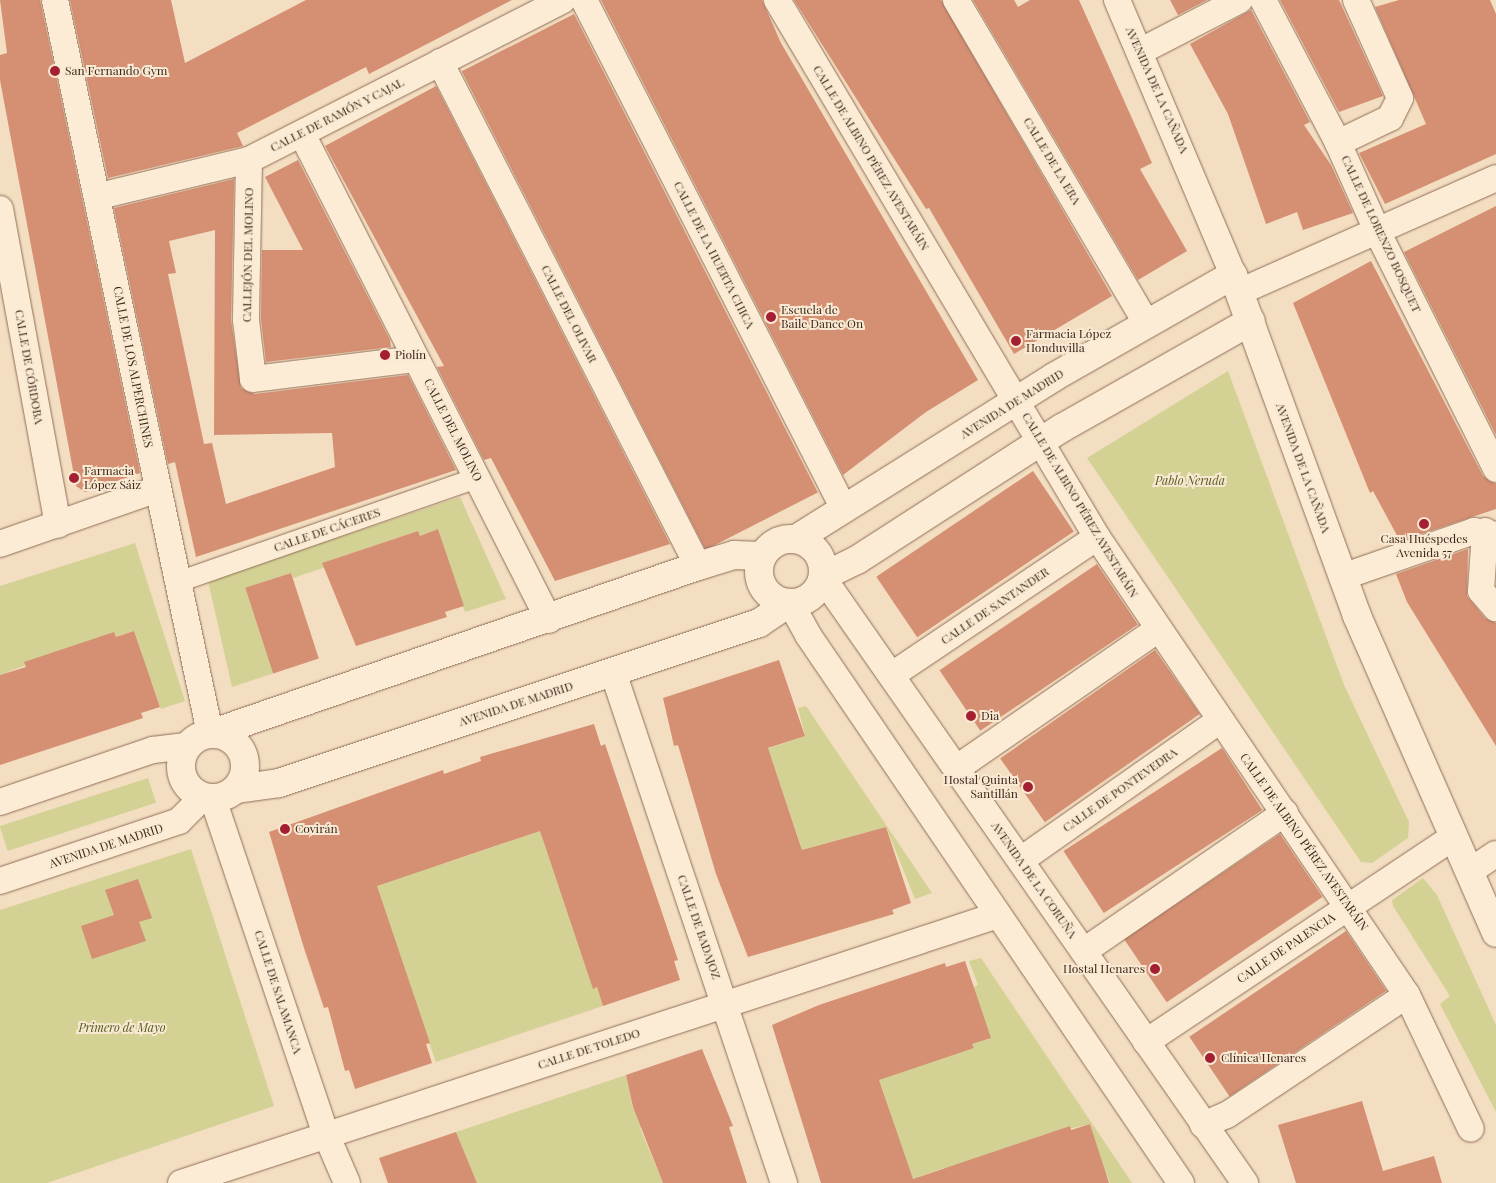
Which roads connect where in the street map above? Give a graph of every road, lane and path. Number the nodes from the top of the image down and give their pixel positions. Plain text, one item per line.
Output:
1 (55, 0) edge
2 (563, 0) edge
3 (584, 0) edge
4 (778, 0) edge
5 (956, 0) edge
6 (1117, 0) edge
7 (1240, 0) edge
8 (1263, 0) edge
9 (1356, 0) edge
10 (1141, 51) junction
11 (440, 62) junction
12 (302, 134) junction
13 (1338, 142) junction
14 (249, 160) junction
15 (1496, 178) edge
16 (99, 196) junction
17 (0, 209) edge
18 (1378, 234) junction
19 (1236, 284) junction
20 (1251, 321) junction
21 (1146, 323) junction
22 (416, 359) junction
23 (1016, 401) junction
24 (1041, 441) junction
25 (1496, 469) edge
26 (477, 478) junction
27 (158, 489) junction
28 (844, 510) junction
29 (58, 525) junction
30 (1491, 533) edge
31 (1097, 537) junction
32 (796, 539) junction
33 (0, 544) edge
34 (762, 556) junction
35 (698, 566) junction
36 (823, 577) junction
37 (1342, 578) junction
38 (178, 582) junction
39 (790, 604) junction
40 (1496, 608) edge
41 (549, 620) junction
42 (1157, 630) junction
43 (613, 672) junction
44 (892, 675) junction
45 (1219, 721) junction
46 (212, 733) junction
47 (186, 746) junction
48 (957, 768) junction
49 (218, 795) junction
50 (0, 802) edge
51 (1285, 813) junction
52 (1452, 838) junction
53 (1496, 854) edge
54 (1020, 860) junction
55 (1469, 872) junction
56 (0, 881) edge
57 (1350, 904) junction
58 (998, 915) junction
59 (1496, 933) edge
60 (1084, 951) junction
61 (1407, 995) junction
62 (725, 1005) junction
63 (1146, 1042) junction
64 (1203, 1125) junction
65 (1471, 1130) dead end
66 (326, 1134) junction
67 (181, 1183) edge
68 (346, 1183) edge
69 (784, 1183) edge
70 (1182, 1183) edge
71 (1245, 1183) edge

1 - 16 street, CALLE DE LOS ALPERCHINES
2 - 11 street, CALLE DE RAMÓN Y CAJAL
3 - 28 street, CALLE DE LA HUERTA CHICA
4 - 23 street, CALLE DE ALBINO PÉREZ AYESTARÁIN
5 - 21 street, CALLE DE LA ERA
6 - 10 street, AVENIDA DE LA CAÑADA
7 - 10 street
8 - 13 street, CALLE DE LORENZO BOSQUET
9 - 13 street
10 - 19 street, AVENIDA DE LA CAÑADA
11 - 12 street, CALLE DE RAMÓN Y CAJAL
11 - 35 street, CALLE DEL OLIVAR
12 - 14 street, CALLE DE RAMÓN Y CAJAL
12 - 22 street, CALLE DEL MOLINO
13 - 18 street, CALLE DE LORENZO BOSQUET
14 - 16 street, CALLE DE RAMÓN Y CAJAL
14 - 22 street, CALLEJÓN DEL MOLINO
15 - 18 street
16 - 27 street, CALLE DE LOS ALPERCHINES
17 - 29 street, CALLE DE CÓRDOBA
18 - 19 street
18 - 25 street, CALLE DE LORENZO BOSQUET
19 - 20 street, AVENIDA DE LA CAÑADA
19 - 21 street, AVENIDA DE MADRID
20 - 24 street
20 - 37 street, AVENIDA DE LA CAÑADA
21 - 23 street, AVENIDA DE MADRID
22 - 26 street, CALLE DEL MOLINO
23 - 24 street, CALLE DE ALBINO PÉREZ AYESTARÁIN
23 - 28 street, AVENIDA DE MADRID
24 - 31 street, CALLE DE ALBINO PÉREZ AYESTARÁIN
24 - 36 street
26 - 38 street, CALLE DE CÁCERES
26 - 41 street, CALLE DEL MOLINO
27 - 29 street
27 - 38 street, CALLE DE LOS ALPERCHINES
28 - 32 street, AVENIDA DE MADRID
29 - 33 street
30 - 37 street
30 - 40 street
31 - 42 street, CALLE DE ALBINO PÉREZ AYESTARÁIN
31 - 44 street, CALLE DE SANTANDER
32 - 34 street
32 - 36 street
34 - 35 street
34 - 39 street
35 - 41 street
36 - 39 street
36 - 44 street, AVENIDA DE LA CORUÑA
37 - 52 street, AVENIDA DE LA CAÑADA
38 - 46 street, CALLE DE LOS ALPERCHINES
39 - 43 street, AVENIDA DE MADRID
39 - 58 street
41 - 46 street
42 - 45 street, CALLE DE ALBINO PÉREZ AYESTARÁIN
42 - 48 street
43 - 49 street, AVENIDA DE MADRID
43 - 62 street, CALLE DE BADAJOZ
44 - 48 street, AVENIDA DE LA CORUÑA
45 - 51 street, CALLE DE ALBINO PÉREZ AYESTARÁIN
45 - 54 street, CALLE DE PONTEVEDRA
46 - 47 street
46 - 49 street
47 - 49 street
47 - 50 street
48 - 54 street, AVENIDA DE LA CORUÑA
49 - 56 street, AVENIDA DE MADRID
49 - 66 street, CALLE DE SALAMANCA
51 - 57 street, CALLE DE ALBINO PÉREZ AYESTARÁIN
51 - 60 street
52 - 55 street, AVENIDA DE LA CAÑADA
52 - 57 street, CALLE DE PALENCIA
53 - 55 street
54 - 60 street, AVENIDA DE LA CORUÑA
55 - 59 street, AVENIDA DE LA CAÑADA
57 - 61 street, CALLE DE ALBINO PÉREZ AYESTARÁIN
57 - 63 street, CALLE DE PALENCIA
58 - 62 street, CALLE DE TOLEDO
58 - 70 street
60 - 63 street, AVENIDA DE LA CORUÑA
61 - 64 street
61 - 65 street, CALLE DE ALBINO PÉREZ AYESTARÁIN
62 - 66 street, CALLE DE TOLEDO
62 - 69 street, CALLE DE BADAJOZ
63 - 64 street, AVENIDA DE LA CORUÑA
64 - 71 street, AVENIDA DE LA CORUÑA
66 - 67 street, CALLE DE TOLEDO
66 - 68 street, CALLE DE SALAMANCA

